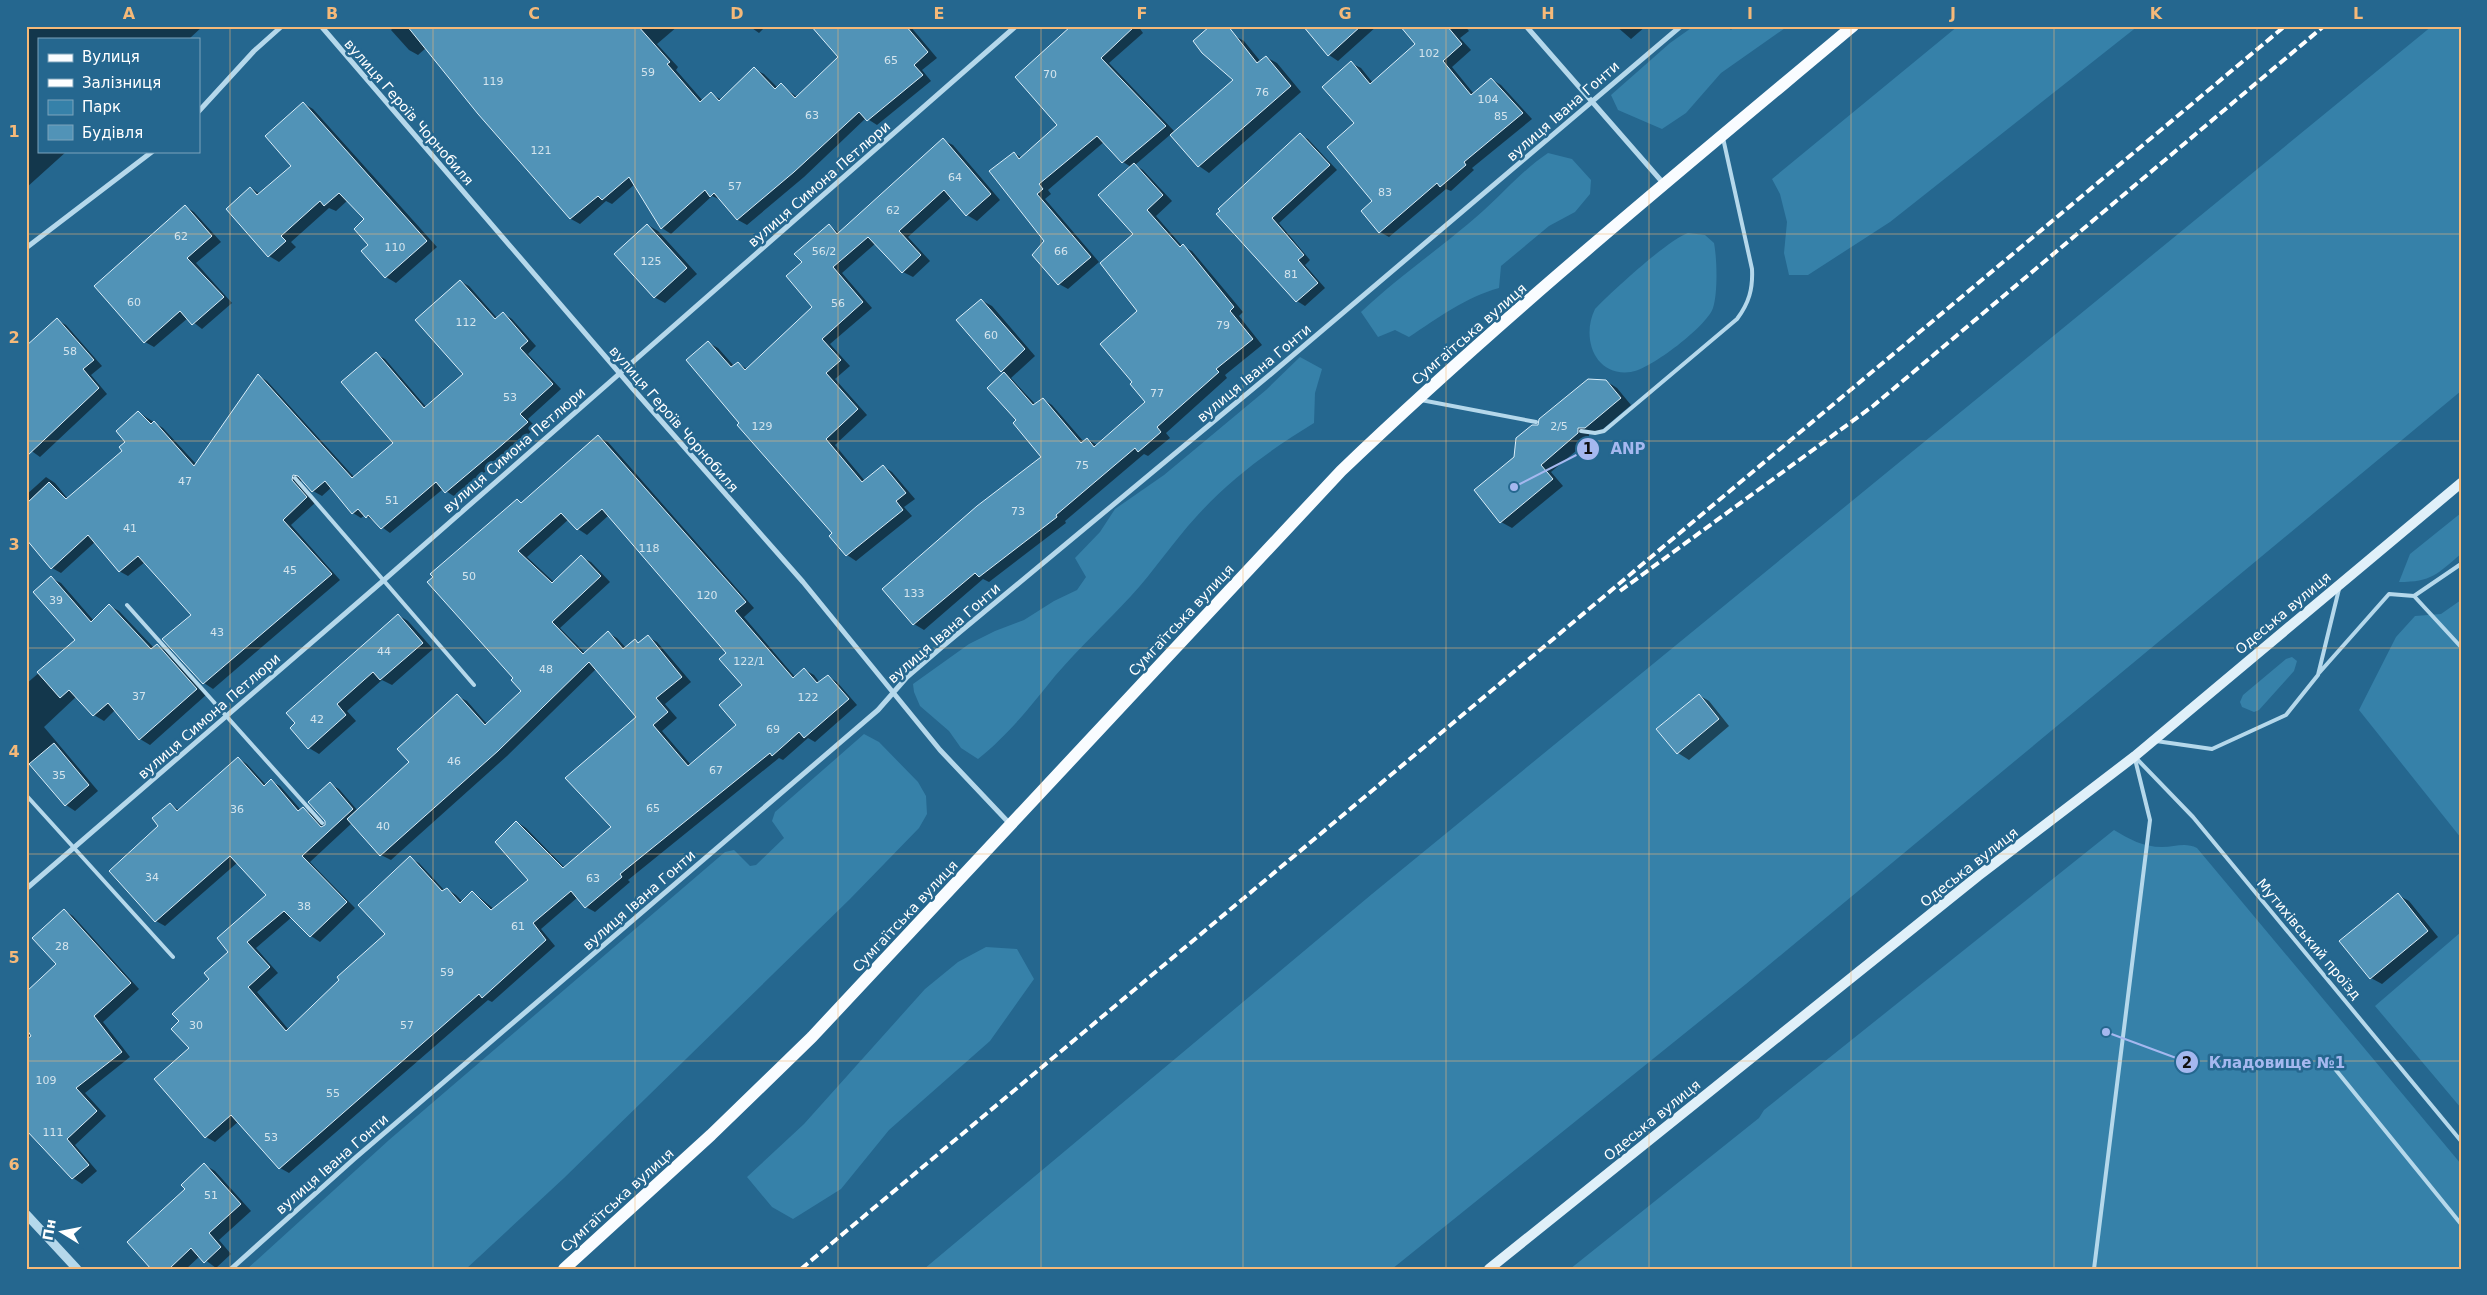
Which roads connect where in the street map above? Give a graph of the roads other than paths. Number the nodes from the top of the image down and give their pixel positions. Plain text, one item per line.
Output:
1 (282, 26) edge
2 (321, 26) edge
3 (1016, 26) edge
4 (1526, 26) edge
5 (1681, 26) edge
6 (1853, 26) edge
7 (1591, 102) junction
8 (200, 110) edge
9 (1723, 136) junction
10 (152, 152) edge
11 (1664, 184) junction
12 (26, 248) edge
13 (619, 373) junction
14 (1416, 399) junction
15 (1536, 422) dead end
16 (1582, 431) dead end
17 (295, 478) dead end
18 (2461, 483) edge
19 (2461, 564) edge
20 (384, 580) junction
21 (2340, 584) junction
22 (2414, 596) junction
23 (127, 605) dead end
24 (2461, 648) edge
25 (2318, 675) junction
26 (474, 685) dead end
27 (893, 692) junction
28 (226, 716) junction
29 (2154, 740) junction
30 (2135, 756) junction
31 (26, 794) edge
32 (322, 823) dead end
33 (1011, 826) junction
34 (74, 848) junction
35 (26, 889) edge
36 (173, 958) dead end
37 (2327, 1059) dead end
38 (2461, 1141) edge
39 (26, 1214) edge
40 (2461, 1224) edge
41 (77, 1269) edge
42 (231, 1269) edge
43 (564, 1269) edge
44 (1489, 1269) edge
45 (2094, 1269) edge

1 - 8 street
2 - 13 street, вулиця Героїв Чорнобиля
3 - 13 street, вулиця Симона Петлюри
4 - 7 street
5 - 7 street, вулиця Івана Гонти
6 - 9 main road, Сумгаїтська вулиця
7 - 11 street
7 - 27 street, вулиця Івана Гонти
9 - 11 main road, Сумгаїтська вулиця
9 - 16 lane
10 - 12 street
11 - 14 main road, Сумгаїтська вулиця
13 - 20 street, вулиця Симона Петлюри
13 - 27 street, вулиця Героїв Чорнобиля
14 - 15 lane
14 - 33 main road, Сумгаїтська вулиця
17 - 20 lane
18 - 21 main road, Одеська вулиця
19 - 22 lane
20 - 26 lane
20 - 28 street, вулиця Симона Петлюри
21 - 25 lane
21 - 29 main road, Одеська вулиця
22 - 24 lane
22 - 25 lane
23 - 28 lane
25 - 29 lane
27 - 33 street, вулиця Героїв Чорнобиля
27 - 42 street, вулиця Івана Гонти
28 - 32 lane
28 - 34 street, вулиця Симона Петлюри
29 - 30 main road, Одеська вулиця
30 - 38 lane, Мутихівський проїзд
30 - 44 main road, Одеська вулиця
30 - 45 lane
31 - 34 lane
33 - 43 main road, Сумгаїтська вулиця
34 - 35 street, вулиця Симона Петлюри
34 - 36 lane
37 - 40 lane
39 - 41 street

